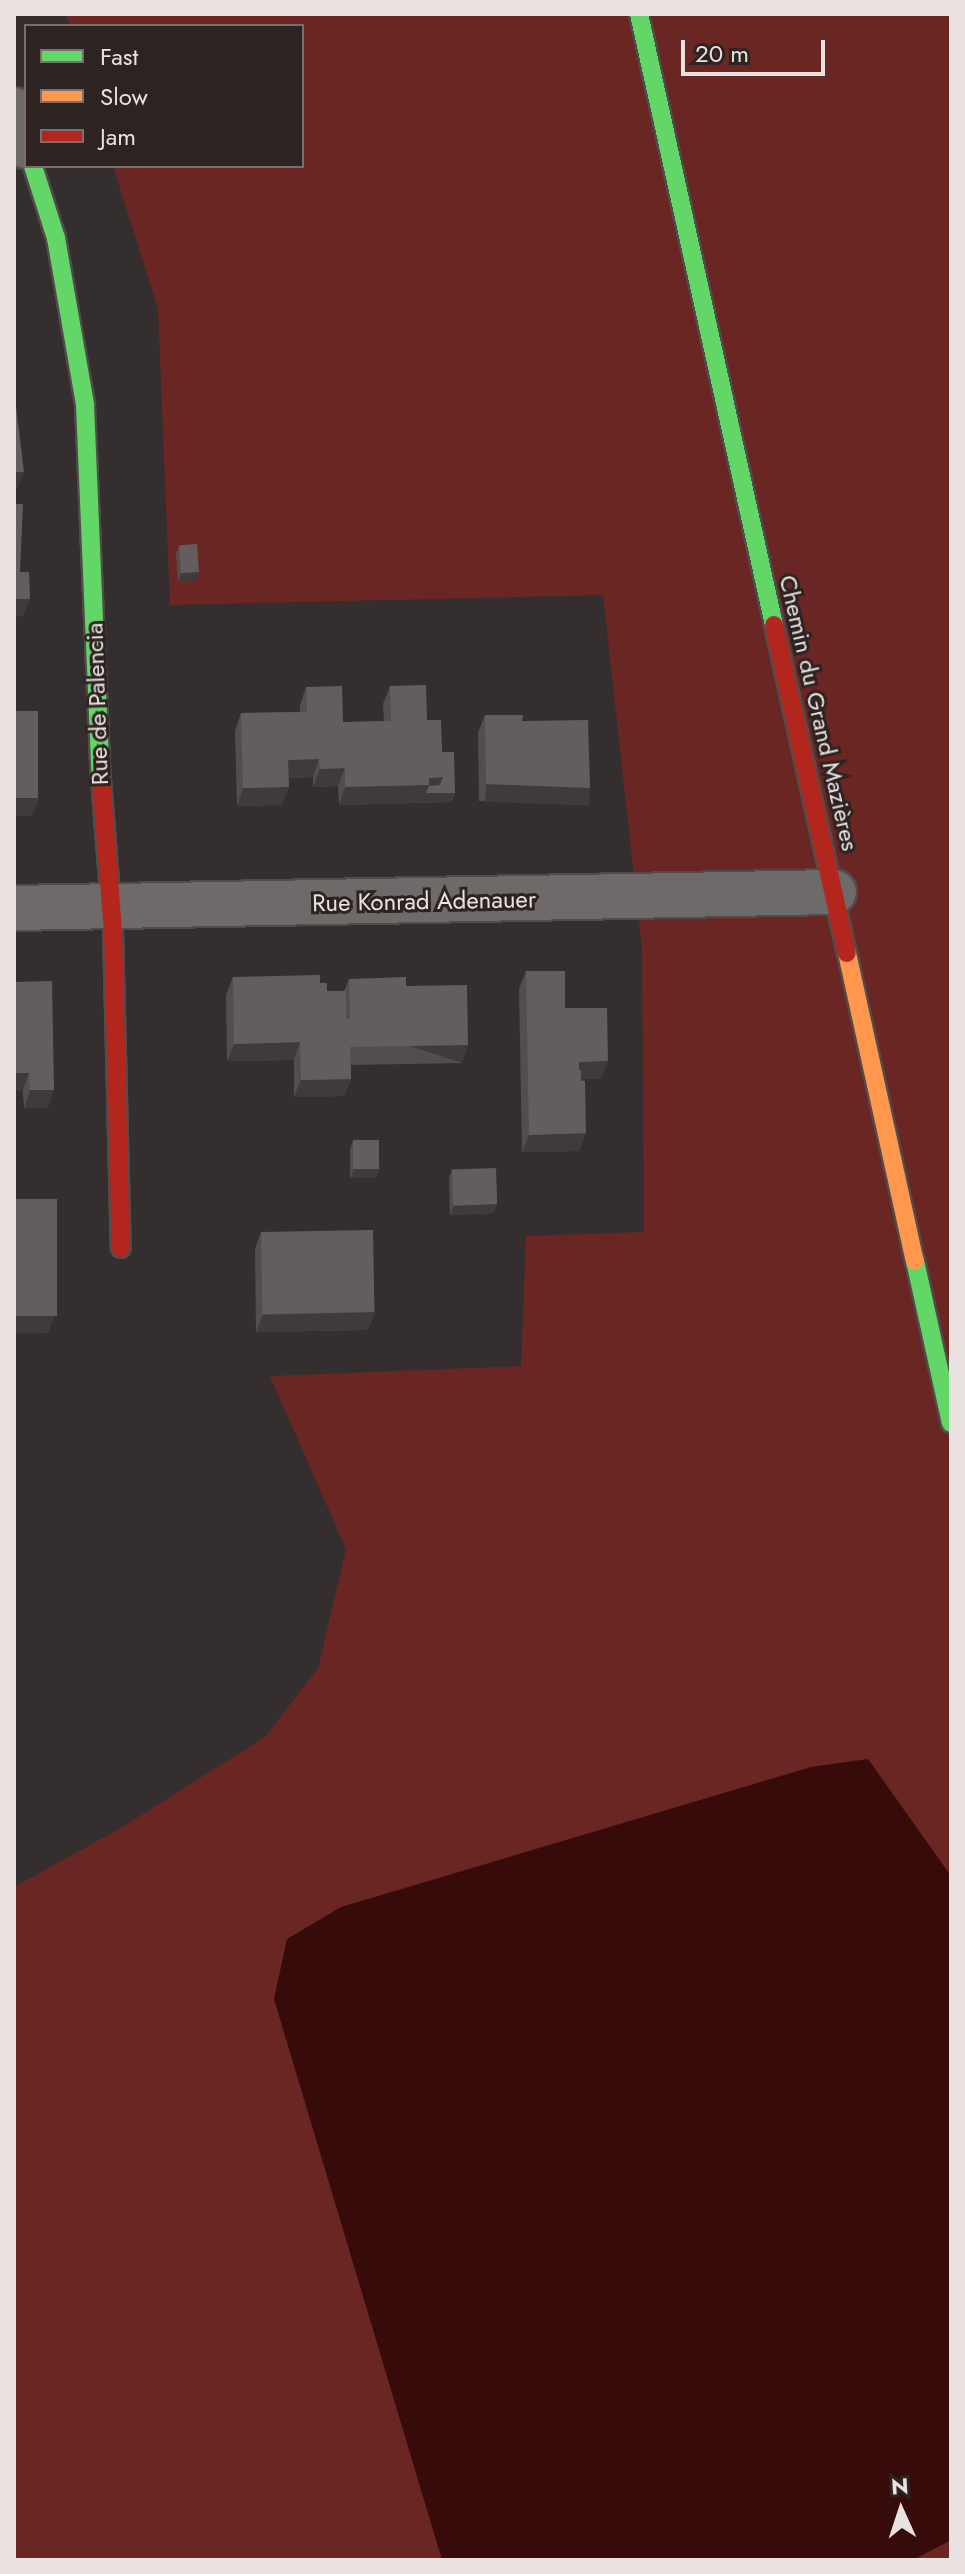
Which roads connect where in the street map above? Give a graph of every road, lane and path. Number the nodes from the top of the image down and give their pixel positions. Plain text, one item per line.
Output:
1 (639, 14) edge
2 (14, 110) edge
3 (24, 140) edge
4 (34, 168) edge
5 (834, 892) junction
6 (110, 907) junction
7 (14, 908) edge
8 (121, 1248) dead end
9 (951, 1423) edge

1 - 5 street, Chemin du Grand Mazières
2 - 3 street
4 - 6 street, Rue de Palencia
5 - 6 street, Rue Konrad Adenauer
5 - 9 street, Chemin du Grand Mazières
6 - 7 street, Rue Konrad Adenauer
6 - 8 street, Rue de Palencia

